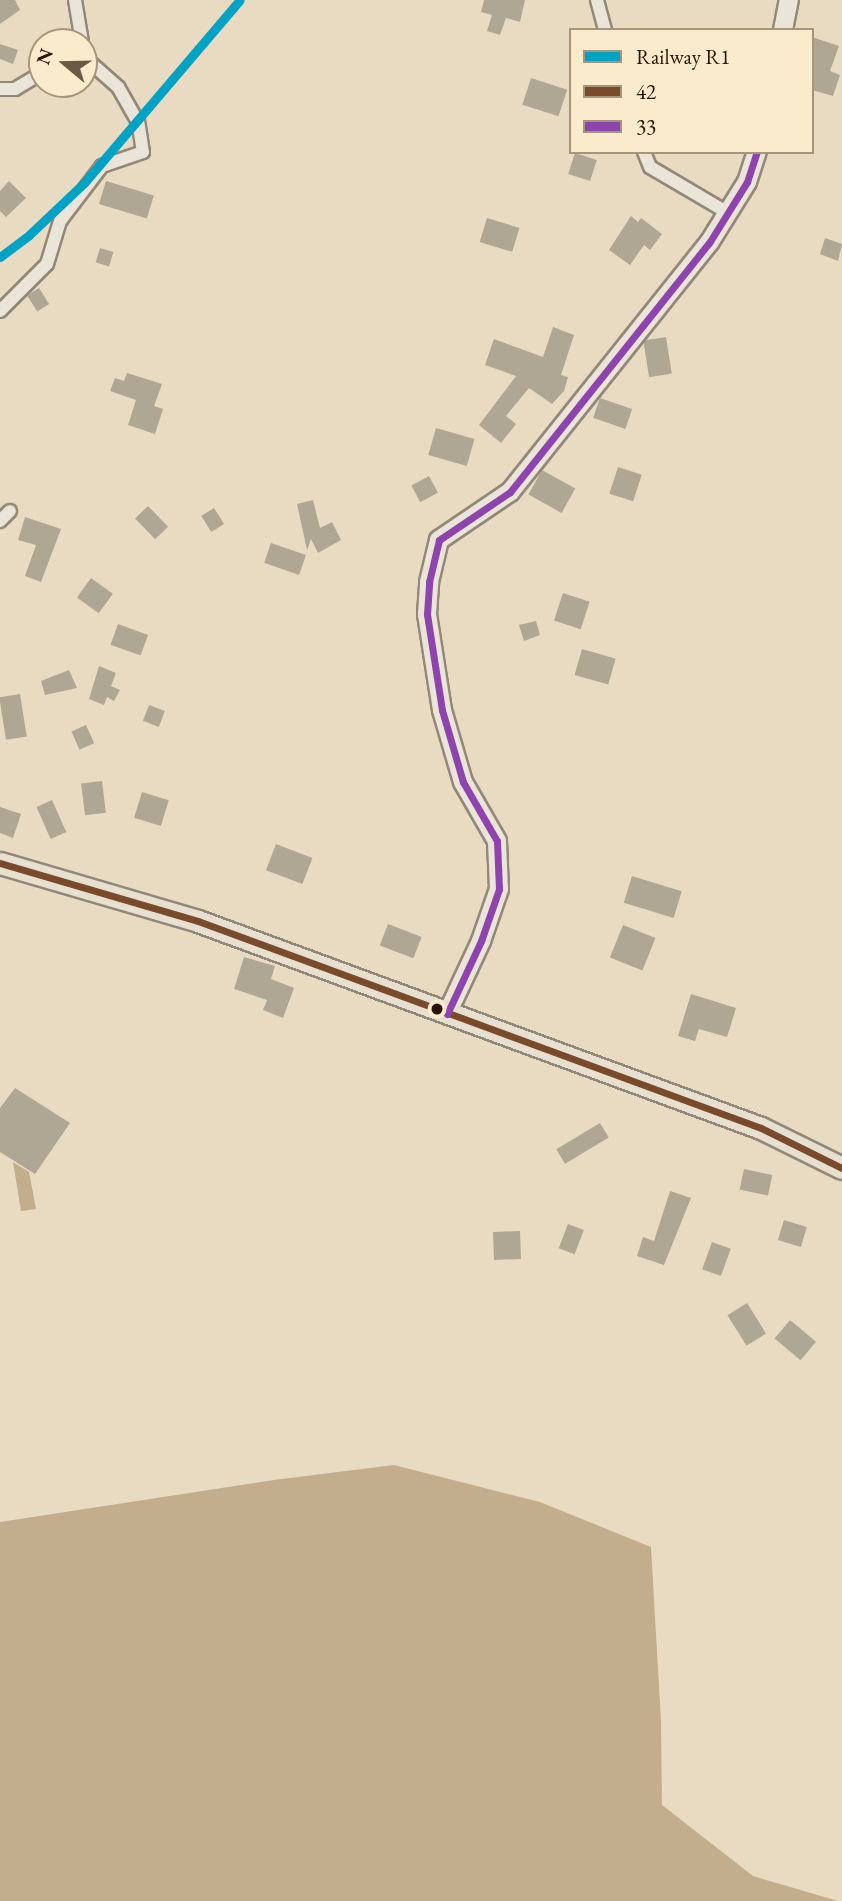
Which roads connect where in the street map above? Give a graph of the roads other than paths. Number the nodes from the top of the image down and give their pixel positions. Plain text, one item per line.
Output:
1 (75, 0) edge
2 (597, 0) edge
3 (789, 0) edge
4 (80, 28) edge
5 (604, 28) edge
6 (783, 28) edge
7 (98, 68) edge
8 (28, 81) edge
9 (0, 89) edge
10 (644, 154) edge
11 (756, 154) edge
12 (728, 214) junction
13 (0, 311) edge
14 (10, 512) dead end
15 (0, 521) edge
16 (0, 863) edge
17 (447, 1014) junction
18 (842, 1168) edge

1 - 4 street
2 - 5 street
3 - 6 main road
7 - 13 street
8 - 9 street
10 - 12 street
11 - 12 main road
12 - 17 main road
14 - 15 street
16 - 17 highway
17 - 18 highway

